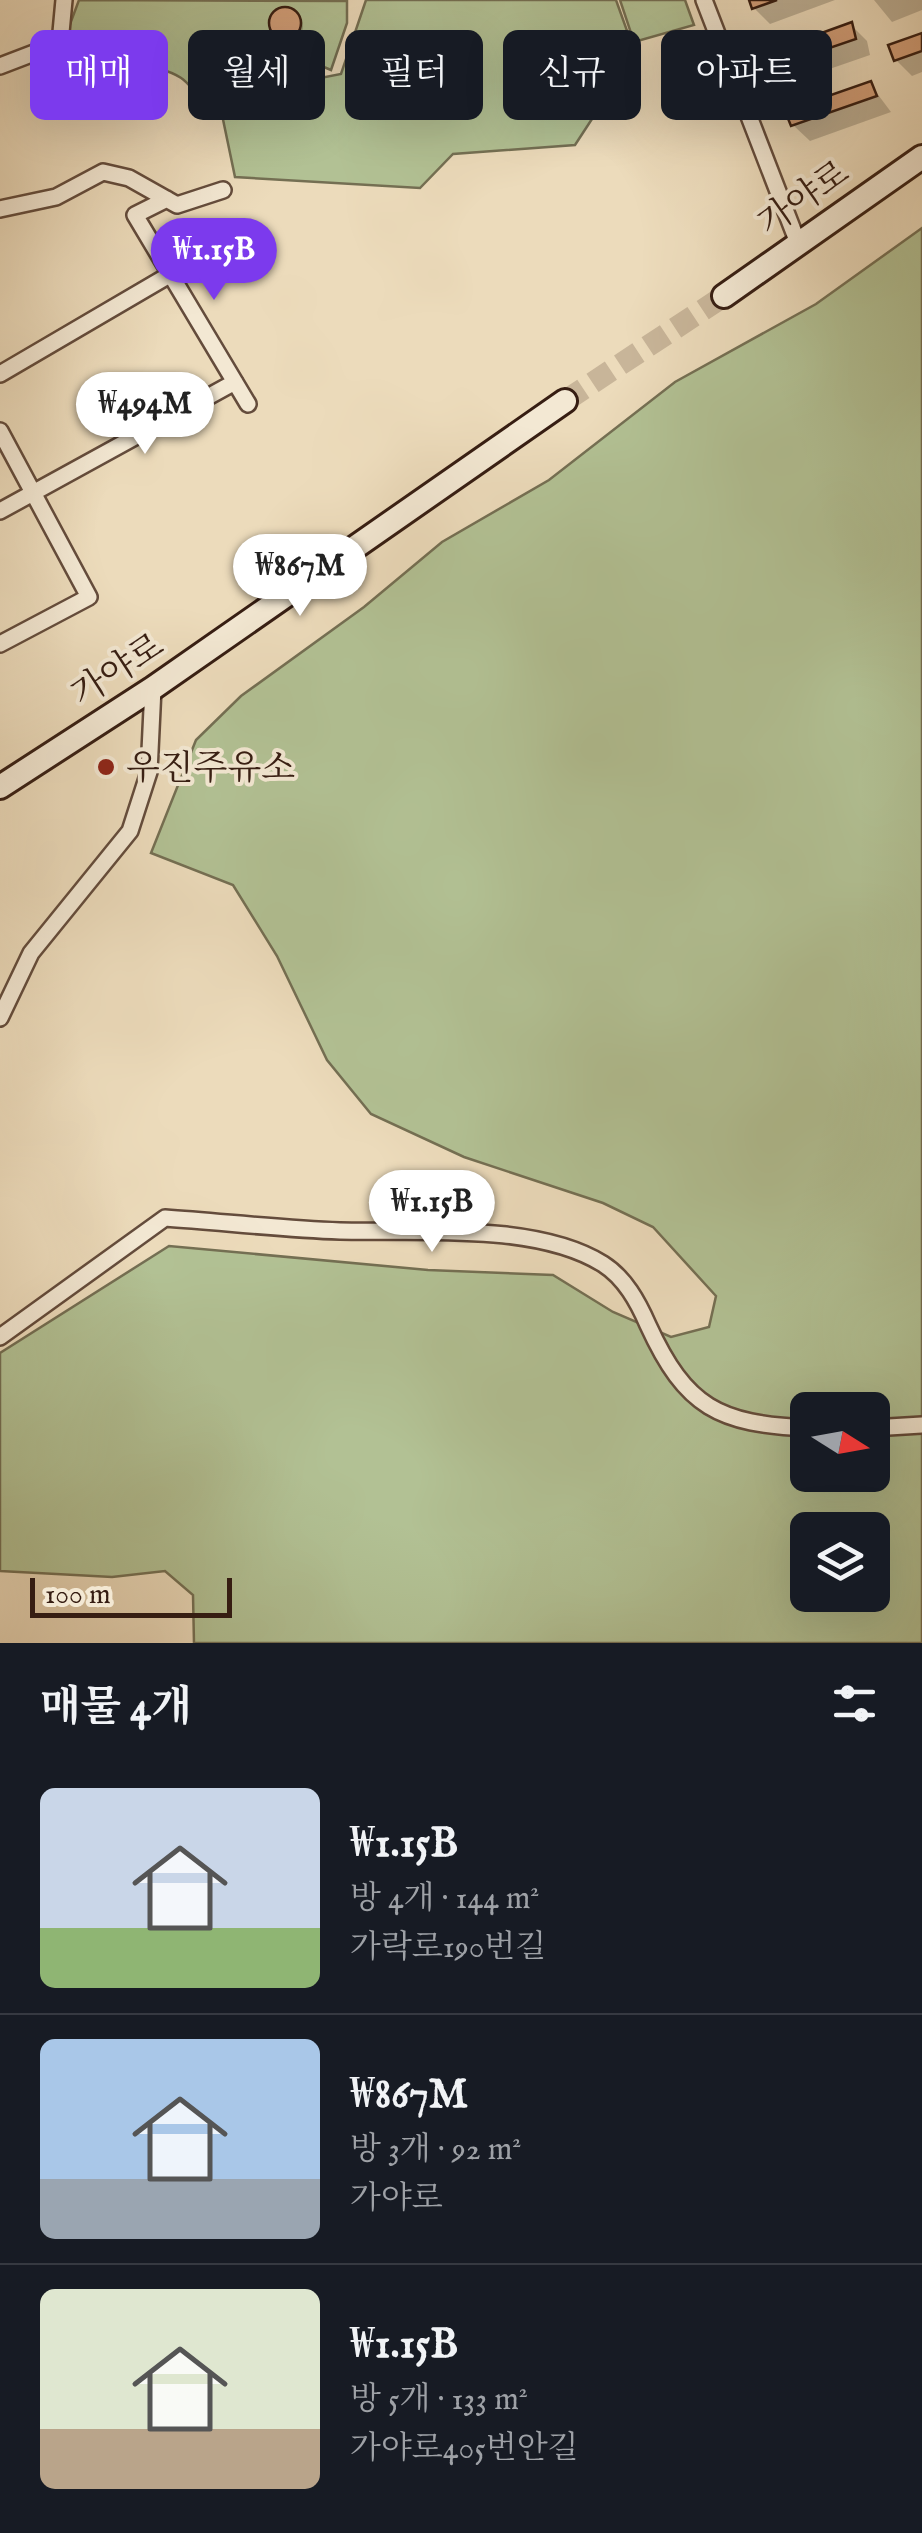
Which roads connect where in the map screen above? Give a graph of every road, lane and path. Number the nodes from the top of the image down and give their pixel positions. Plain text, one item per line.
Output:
1 (64, 0) edge
2 (704, 0) edge
3 (0, 66) edge
4 (922, 156) edge
5 (223, 190) dead end
6 (167, 199) junction
7 (8, 207) edge
8 (798, 243) junction
9 (171, 274) junction
10 (724, 296) tunnel mouth
11 (0, 374) edge
12 (235, 382) junction
13 (565, 402) tunnel mouth
14 (248, 404) dead end
15 (0, 431) edge
16 (34, 492) junction
17 (0, 511) edge
18 (0, 644) edge
19 (152, 688) junction
20 (0, 787) edge
21 (0, 1018) edge
22 (0, 1337) edge
23 (922, 1424) edge
24 (790, 1427) edge
25 (890, 1427) edge

1 - 3 street
2 - 8 street
4 - 8 main road, 가야로
5 - 6 street
6 - 7 street
6 - 9 street
8 - 10 main road, 가야로
9 - 11 street
9 - 12 street
12 - 14 street
12 - 16 street
13 - 19 main road, 가야로
15 - 16 street
16 - 17 street
16 - 18 street
19 - 20 main road, 가야로
19 - 21 street
22 - 24 street
23 - 25 street

